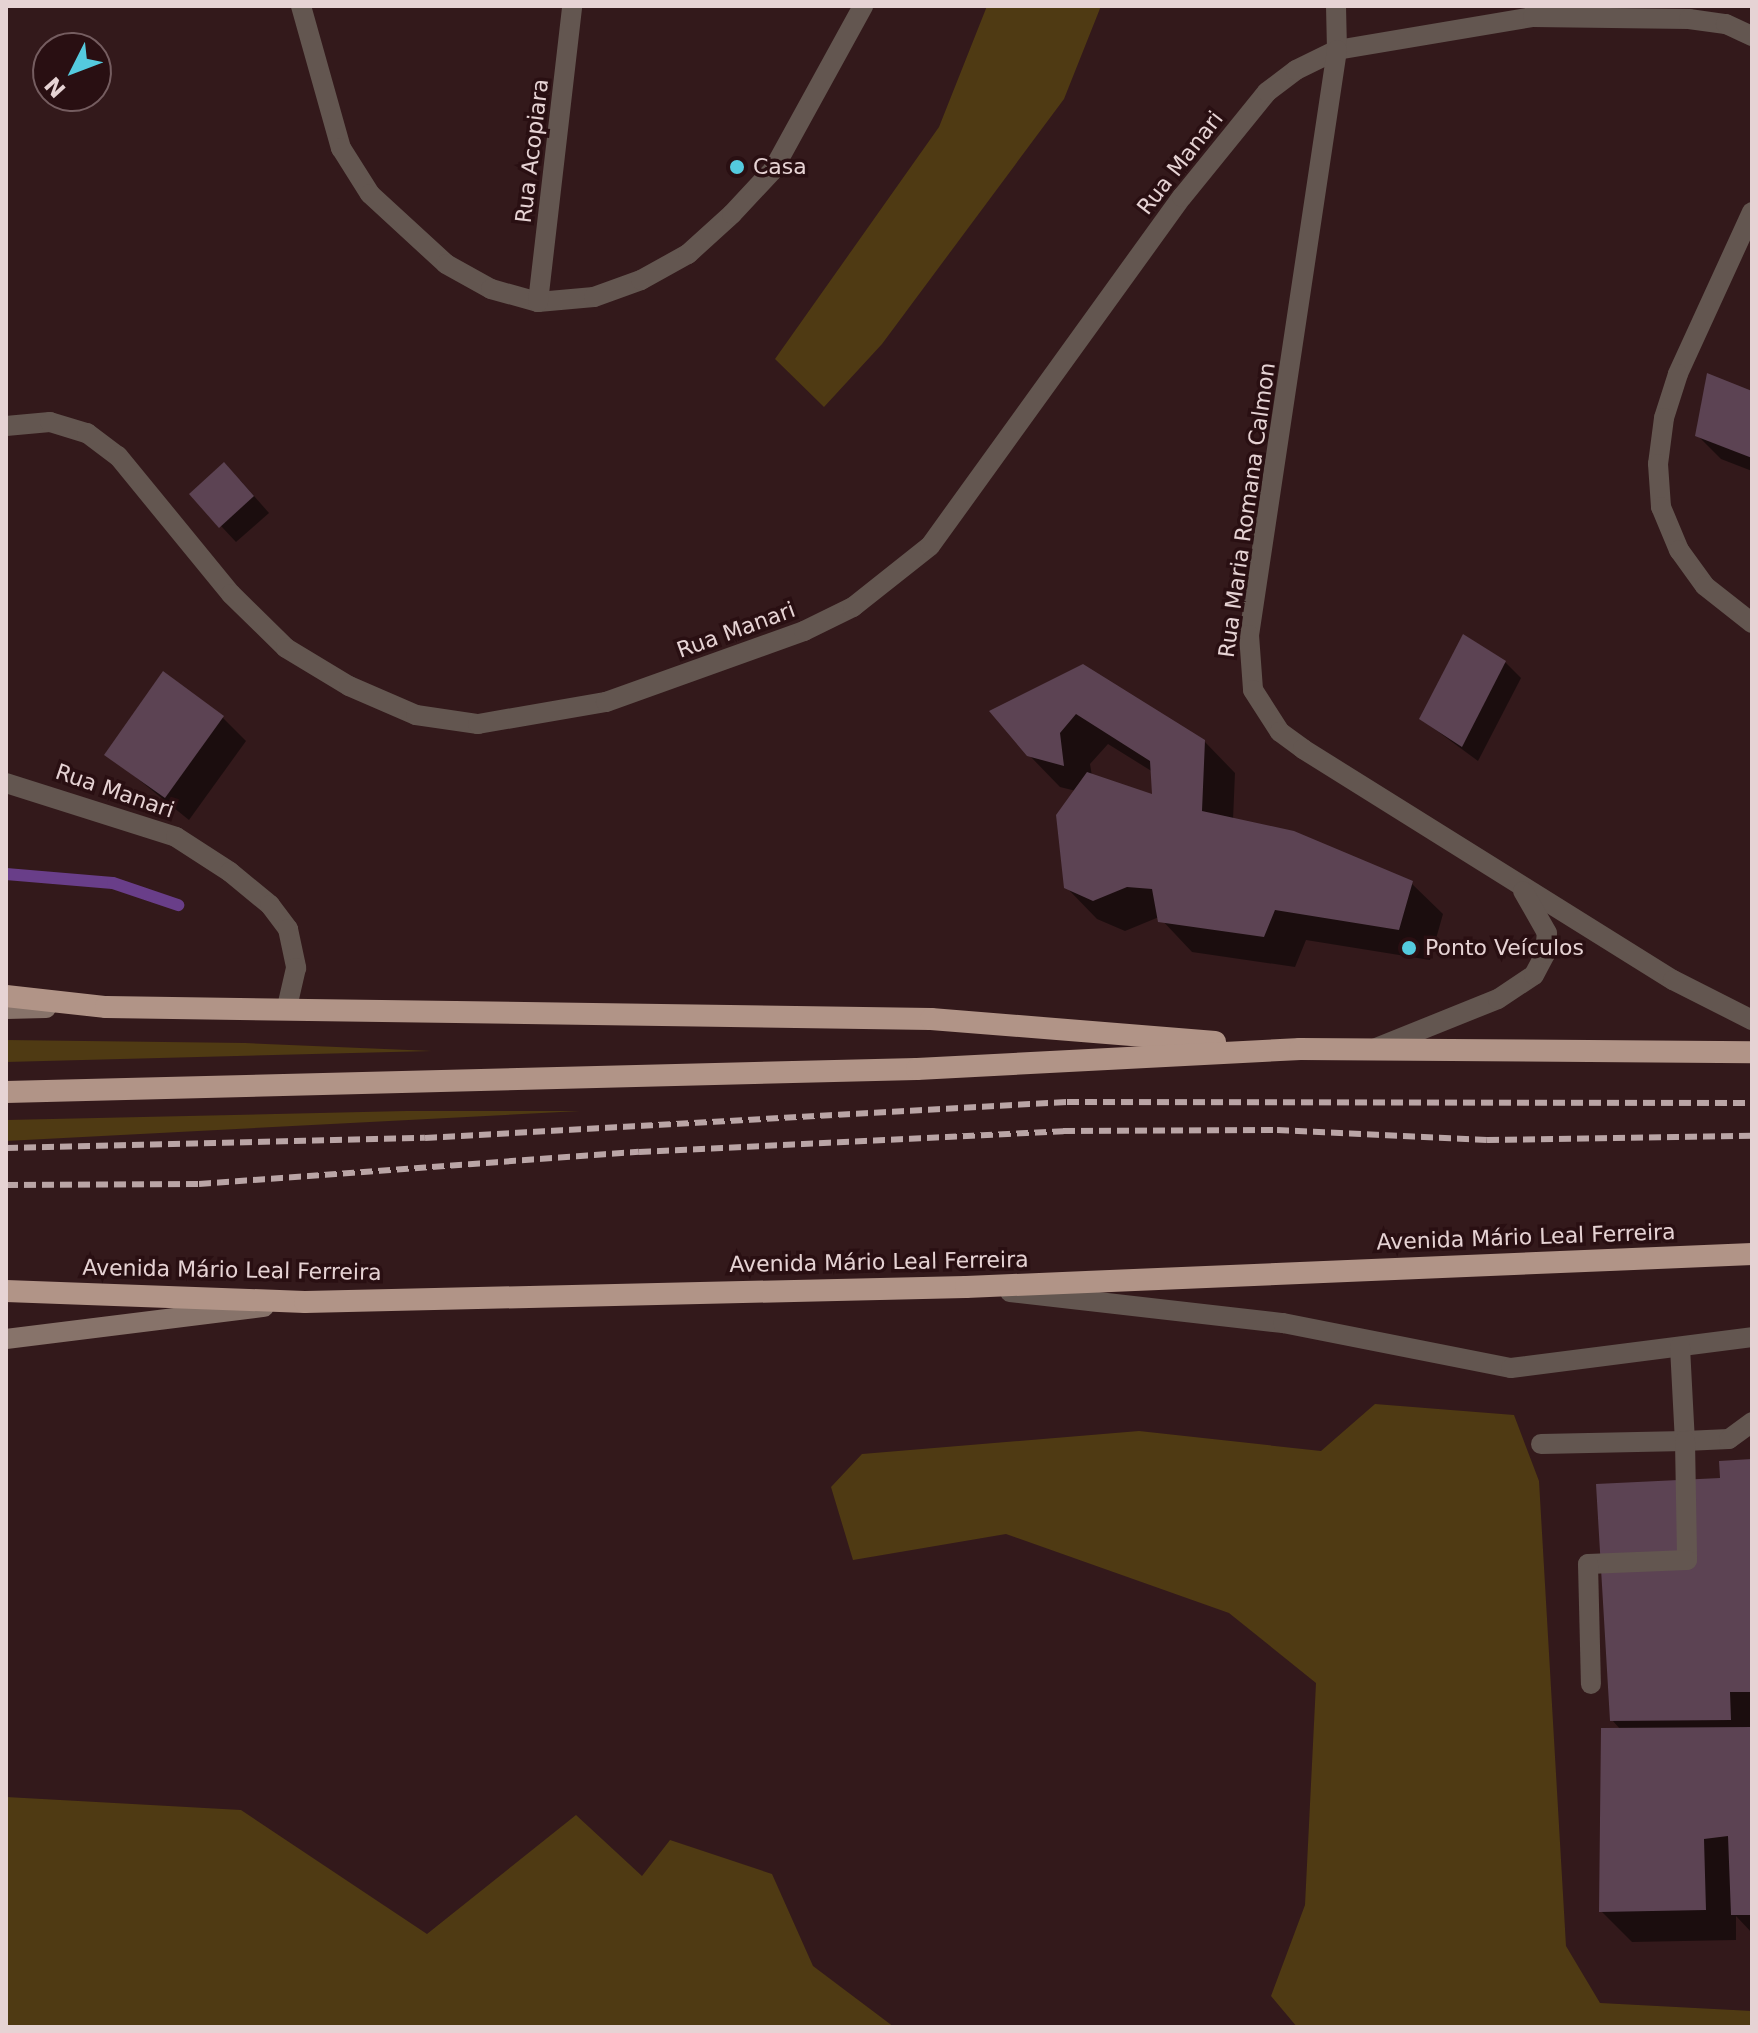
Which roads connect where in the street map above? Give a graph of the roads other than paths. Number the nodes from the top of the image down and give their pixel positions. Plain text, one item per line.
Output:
1 (301, 6) edge
2 (572, 6) edge
3 (863, 6) edge
4 (1336, 6) edge
5 (1752, 36) edge
6 (1337, 50) junction
7 (1752, 212) edge
8 (538, 302) junction
9 (6, 426) edge
10 (1752, 623) edge
11 (6, 783) edge
12 (1518, 885) junction
13 (6, 996) edge
14 (106, 1007) junction
15 (287, 1007) junction
16 (6, 1009) edge
17 (1752, 1020) edge
18 (1300, 1049) junction
19 (1373, 1049) junction
20 (1752, 1052) edge
21 (6, 1092) edge
22 (1752, 1254) edge
23 (966, 1287) junction
24 (6, 1291) edge
25 (305, 1302) junction
26 (1752, 1337) edge
27 (6, 1339) edge
28 (1680, 1347) junction
29 (1752, 1422) edge
30 (1685, 1441) junction
31 (1541, 1444) dead end
32 (1591, 1684) dead end

1 - 8 street
2 - 8 street, Rua Acopiara
3 - 8 street
4 - 6 street, Rua Maria Romana Calmon
5 - 6 street
6 - 9 street, Rua Manari
6 - 12 street, Rua Maria Romana Calmon
7 - 10 street
11 - 15 street, Rua Manari
12 - 17 street, Rua Maria Romana Calmon
12 - 19 street, Rua Maria Romana Calmon
13 - 14 highway
14 - 15 highway
14 - 16 main road
15 - 18 highway
18 - 19 highway
18 - 21 highway
19 - 20 highway
22 - 23 highway, Avenida Mário Leal Ferreira
23 - 25 highway, Avenida Mário Leal Ferreira
23 - 28 street
24 - 25 highway, Avenida Mário Leal Ferreira
25 - 27 main road
26 - 28 street
28 - 30 street
29 - 30 street
30 - 31 street
30 - 32 street

